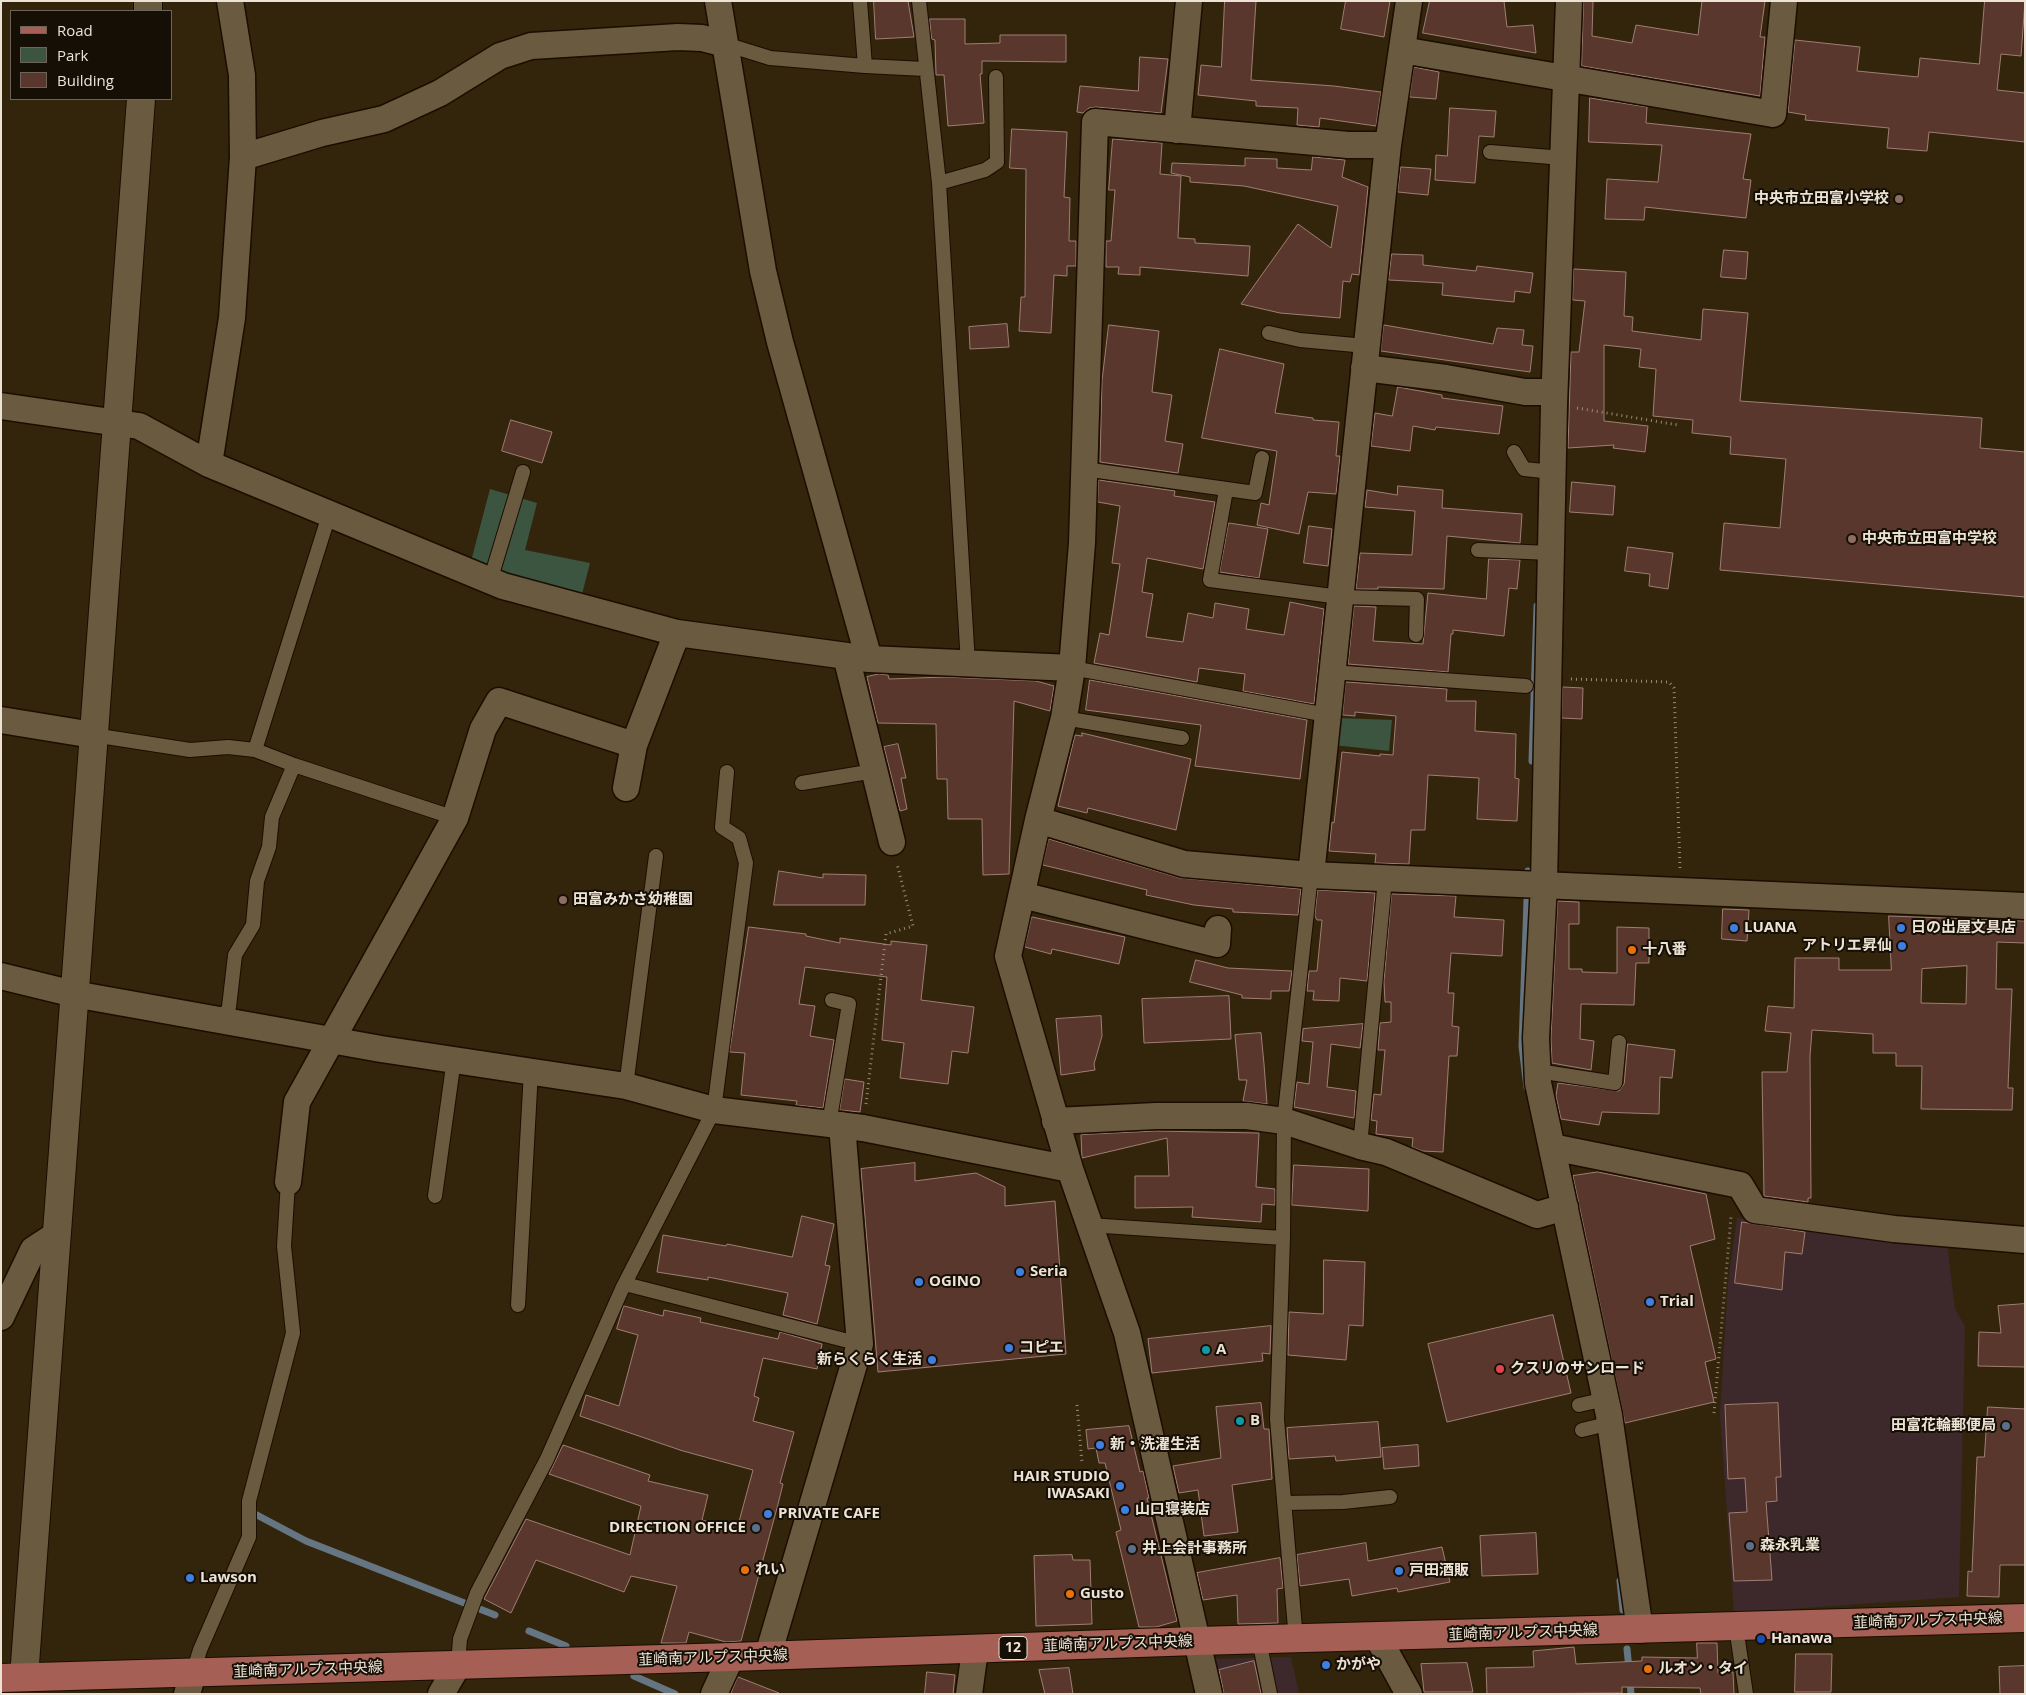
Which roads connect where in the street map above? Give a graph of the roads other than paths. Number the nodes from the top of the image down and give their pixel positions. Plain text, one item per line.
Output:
1 (230, 1) edge
2 (718, 1) edge
3 (860, 1) edge
4 (919, 1) edge
5 (1188, 1) edge
6 (1408, 1) edge
7 (1569, 1) edge
8 (1784, 1) edge
9 (725, 44) junction
10 (1402, 50) junction
11 (865, 66) junction
12 (925, 69) junction
13 (996, 77) dead end
14 (1557, 77) junction
15 (141, 100) edge
16 (1177, 130) junction
17 (1388, 145) junction
18 (1490, 152) dead end
19 (243, 157) junction
20 (1555, 157) junction
21 (939, 183) junction
22 (1269, 332) dead end
23 (1365, 357) junction
24 (1548, 395) junction
25 (1, 406) edge
26 (118, 424) junction
27 (1514, 452) dead end
28 (1262, 458) dead end
29 (209, 464) junction
30 (1084, 469) junction
31 (523, 472) dead end
32 (1546, 472) junction
33 (1226, 490) junction
34 (329, 515) junction
35 (1478, 550) dead end
36 (1543, 553) junction
37 (490, 581) junction
38 (1340, 597) junction
39 (677, 633) junction
40 (1416, 635) dead end
41 (857, 657) junction
42 (968, 664) junction
43 (1072, 668) junction
44 (1332, 672) junction
45 (1541, 685) junction
46 (1328, 714) junction
47 (1064, 718) junction
48 (1, 720) edge
49 (94, 735) junction
50 (1182, 738) dead end
51 (634, 745) junction
52 (255, 750) junction
53 (294, 765) junction
54 (874, 771) junction
55 (727, 772) dead end
56 (802, 783) dead end
57 (626, 788) dead end
58 (455, 818) junction
59 (1038, 820) junction
60 (892, 842) road end
61 (656, 856) dead end
62 (1311, 875) junction
63 (1385, 879) junction
64 (1532, 884) junction
65 (1022, 895) junction
66 (2025, 906) edge
67 (1218, 929) dead end
68 (1, 976) edge
69 (74, 994) junction
70 (832, 1000) dead end
71 (223, 1020) junction
72 (332, 1040) junction
73 (1619, 1042) dead end
74 (454, 1059) junction
75 (531, 1071) junction
76 (1538, 1071) junction
77 (626, 1086) junction
78 (714, 1110) junction
79 (1055, 1121) junction
80 (1284, 1121) junction
81 (845, 1126) junction
82 (1360, 1146) junction
83 (1552, 1147) junction
84 (1070, 1169) junction
85 (288, 1182) joint
86 (435, 1196) dead end
87 (1557, 1209) junction
88 (1089, 1225) junction
89 (56, 1235) junction
90 (1283, 1238) junction
91 (2025, 1240) edge
92 (625, 1284) junction
93 (518, 1304) dead end
94 (1, 1317) edge
95 (860, 1344) junction
96 (1580, 1406) dead end
97 (1608, 1411) junction
98 (1582, 1430) dead end
99 (1390, 1497) dead end
100 (1284, 1503) junction
101 (2025, 1618) edge
102 (1736, 1627) junction
103 (1640, 1630) junction
104 (1378, 1638) junction
105 (1258, 1640) junction
106 (1296, 1640) junction
107 (1197, 1641) junction
108 (974, 1650) junction
109 (768, 1656) junction
110 (731, 1657) junction
111 (458, 1665) junction
112 (13, 1678) edge
113 (190, 1683) edge
114 (441, 1694) edge
115 (714, 1694) edge
116 (969, 1694) edge
117 (1209, 1694) edge
118 (1270, 1694) edge
119 (1408, 1694) edge
120 (1746, 1694) edge

1 - 19 street
2 - 9 street
3 - 11 lane
4 - 12 lane
5 - 16 street
6 - 10 street
7 - 14 street
8 - 14 street
9 - 11 lane
9 - 19 street
9 - 41 street
10 - 14 street
10 - 17 street
11 - 12 lane
12 - 21 lane
13 - 21 lane
14 - 20 street
15 - 26 street
16 - 17 street
16 - 30 street
17 - 23 street
18 - 20 lane
19 - 29 street
20 - 24 street
21 - 42 lane
22 - 23 lane
23 - 24 street
23 - 38 street
24 - 32 street
25 - 26 street
26 - 29 street
26 - 49 street
27 - 32 lane
28 - 33 lane
29 - 34 street
30 - 33 lane
30 - 43 street
31 - 37 lane
32 - 36 street
33 - 38 lane
34 - 37 street
34 - 52 lane
35 - 36 lane
36 - 45 street
37 - 39 street
38 - 40 lane
38 - 44 street
39 - 41 street
39 - 51 street
41 - 42 street
41 - 54 street
42 - 43 street
43 - 46 lane
43 - 47 street
44 - 45 lane
44 - 46 street
45 - 64 street
46 - 62 street
47 - 50 lane
47 - 59 street
48 - 49 street
49 - 52 lane
49 - 69 street
51 - 57 street
51 - 58 street
52 - 53 lane
53 - 58 lane
53 - 71 lane
54 - 56 lane
54 - 60 street
55 - 78 lane
58 - 72 street
59 - 62 street
59 - 65 street
61 - 77 lane
62 - 63 street
62 - 80 lane
63 - 64 street
63 - 82 lane
64 - 66 street
64 - 76 street
65 - 67 street
65 - 79 street
68 - 69 street
69 - 71 street
69 - 89 street
70 - 81 lane
71 - 72 street
72 - 74 street
72 - 85 street
73 - 76 lane
74 - 75 street
74 - 86 lane
75 - 77 street
75 - 93 lane
76 - 83 street
77 - 78 street
78 - 81 street
78 - 92 lane
79 - 80 street
79 - 84 street
80 - 82 street
80 - 90 lane
81 - 84 street
81 - 95 street
82 - 87 street
83 - 87 street
83 - 91 street
84 - 88 street
85 - 113 lane
87 - 97 street
88 - 90 lane
88 - 107 street
89 - 94 street
89 - 112 street
90 - 100 lane
92 - 95 lane
92 - 111 lane
95 - 109 street
96 - 97 lane
97 - 98 lane
97 - 103 street
99 - 100 lane
100 - 106 lane
101 - 102 main road, 韮崎南アルプス中央線 / 12
102 - 103 main road, 韮崎南アルプス中央線 / 12
102 - 120 lane
103 - 104 main road, 韮崎南アルプス中央線 / 12
104 - 106 main road, 韮崎南アルプス中央線 / 12
104 - 119 street
105 - 106 main road, 韮崎南アルプス中央線 / 12
105 - 107 main road, 韮崎南アルプス中央線 / 12
105 - 118 lane
107 - 108 main road, 韮崎南アルプス中央線 / 12
107 - 117 street
108 - 109 main road, 韮崎南アルプス中央線 / 12
108 - 116 street
109 - 110 main road, 韮崎南アルプス中央線 / 12
110 - 111 main road, 韮崎南アルプス中央線 / 12
110 - 115 street
111 - 113 main road, 韮崎南アルプス中央線 / 12
111 - 114 street
112 - 113 main road, 韮崎南アルプス中央線 / 12

